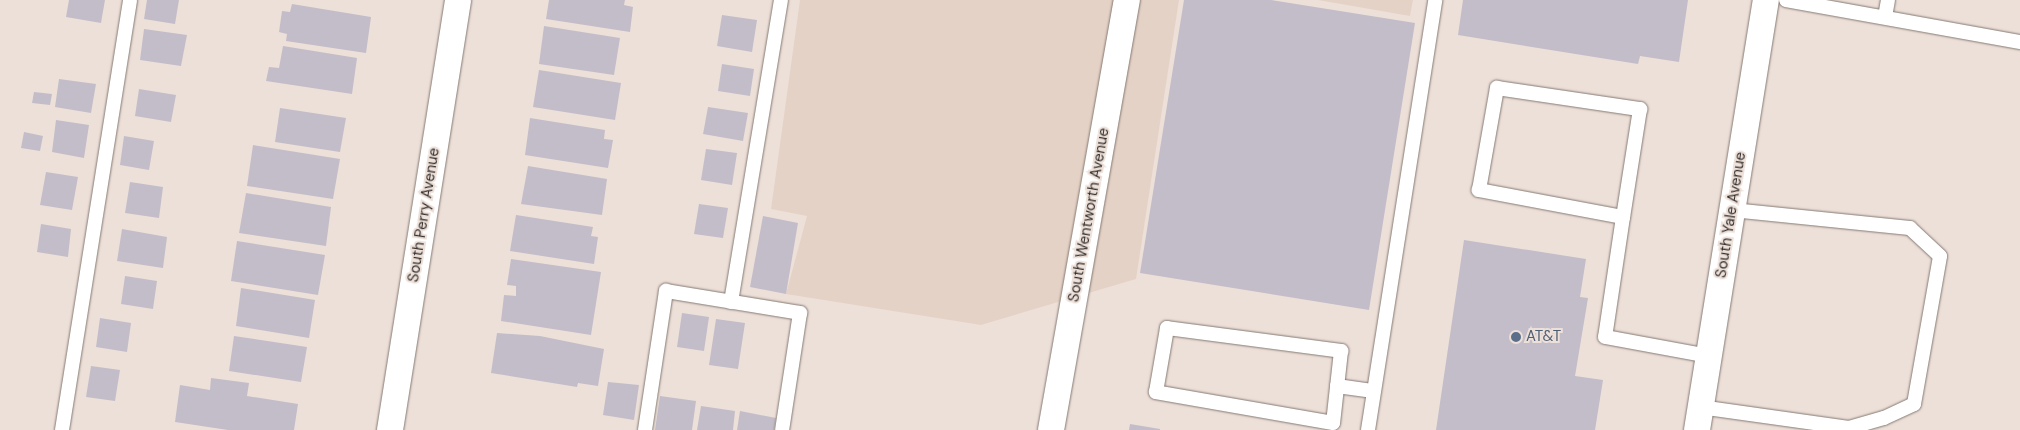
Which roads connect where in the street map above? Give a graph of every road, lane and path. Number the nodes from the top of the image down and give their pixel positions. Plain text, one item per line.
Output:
1 (130, 0) edge
2 (458, 0) edge
3 (781, 0) edge
4 (1127, 0) edge
5 (1436, 0) edge
6 (1766, 0) edge
7 (1786, 0) edge
8 (1888, 0) edge
9 (1885, 17) junction
10 (2020, 42) edge
11 (1732, 210) junction
12 (1624, 217) junction
13 (731, 302) junction
14 (1709, 356) junction
15 (1337, 386) junction
16 (1374, 391) junction
17 (1699, 418) edge
18 (62, 430) edge
19 (390, 430) edge
20 (645, 430) edge
21 (782, 430) edge
22 (1051, 430) edge
23 (1368, 430) edge

1 - 18 lane
2 - 19 street, South Perry Avenue
3 - 13 lane
4 - 22 street, South Wentworth Avenue
5 - 16 lane
6 - 11 street, South Yale Avenue
7 - 9 lane
8 - 9 lane
9 - 10 lane
11 - 14 street, South Yale Avenue
11 - 17 lane
12 - 12 lane
12 - 14 lane
13 - 20 lane
13 - 21 lane
14 - 17 street, South Yale Avenue
15 - 15 lane
15 - 16 lane
16 - 23 lane

